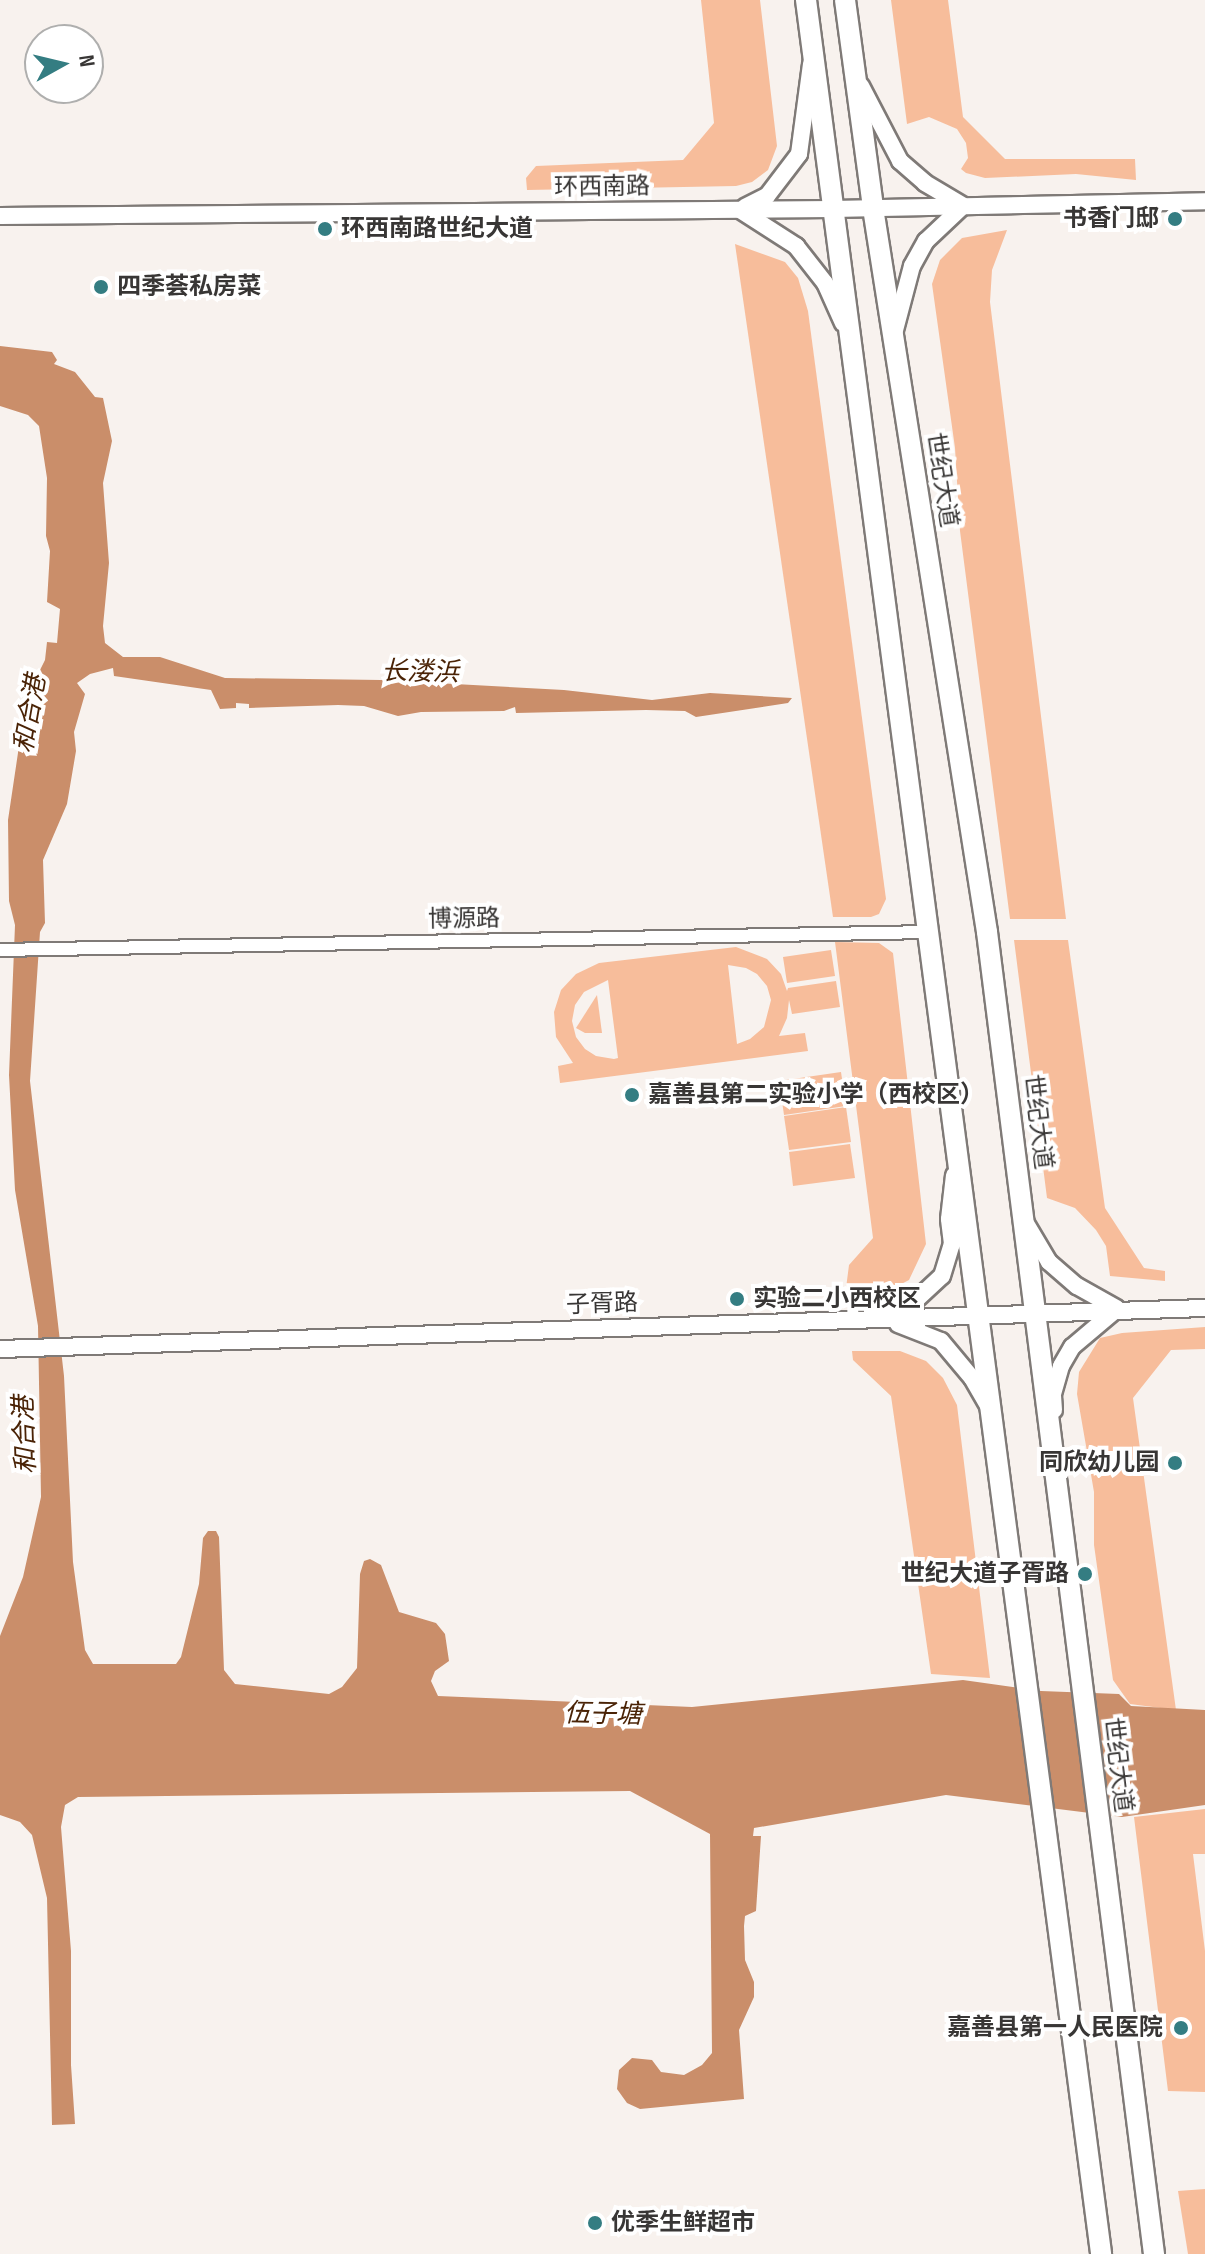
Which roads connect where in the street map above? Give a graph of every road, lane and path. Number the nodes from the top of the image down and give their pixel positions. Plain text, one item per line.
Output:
1 (806, 0) edge
2 (845, 0) edge
3 (813, 56) junction
4 (855, 73) junction
5 (1205, 201) edge
6 (963, 206) junction
7 (873, 208) junction
8 (833, 209) junction
9 (740, 210) junction
10 (0, 216) edge
11 (894, 337) junction
12 (851, 342) junction
13 (928, 932) junction
14 (0, 950) edge
15 (957, 1145) junction
16 (1023, 1216) junction
17 (1205, 1308) edge
18 (1117, 1309) junction
19 (1035, 1312) junction
20 (980, 1316) junction
21 (881, 1319) junction
22 (6, 1349) edge
23 (992, 1414) junction
24 (1055, 1465) junction
25 (1101, 2254) edge
26 (1154, 2254) edge

1 - 3 main road
2 - 4 main road, 世纪大道
3 - 8 main road
3 - 9 street
4 - 6 street
4 - 7 main road, 世纪大道
5 - 6 street, 环西南路
6 - 7 street, 环西南路
6 - 11 street
7 - 8 street, 环西南路
7 - 11 main road, 世纪大道
8 - 9 street, 环西南路
8 - 12 main road
9 - 10 street, 环西南路
9 - 12 street
11 - 16 main road, 世纪大道
12 - 13 main road
13 - 14 street, 博源路
13 - 15 main road
15 - 20 main road
15 - 21 street
16 - 18 street
16 - 19 main road, 世纪大道
17 - 18 street, 子胥路
18 - 19 street, 子胥路
18 - 24 street
19 - 20 street, 子胥路
19 - 24 main road, 世纪大道
20 - 21 street, 子胥路
20 - 23 main road
21 - 22 street, 子胥路
21 - 23 street
23 - 25 main road
24 - 26 main road, 世纪大道

